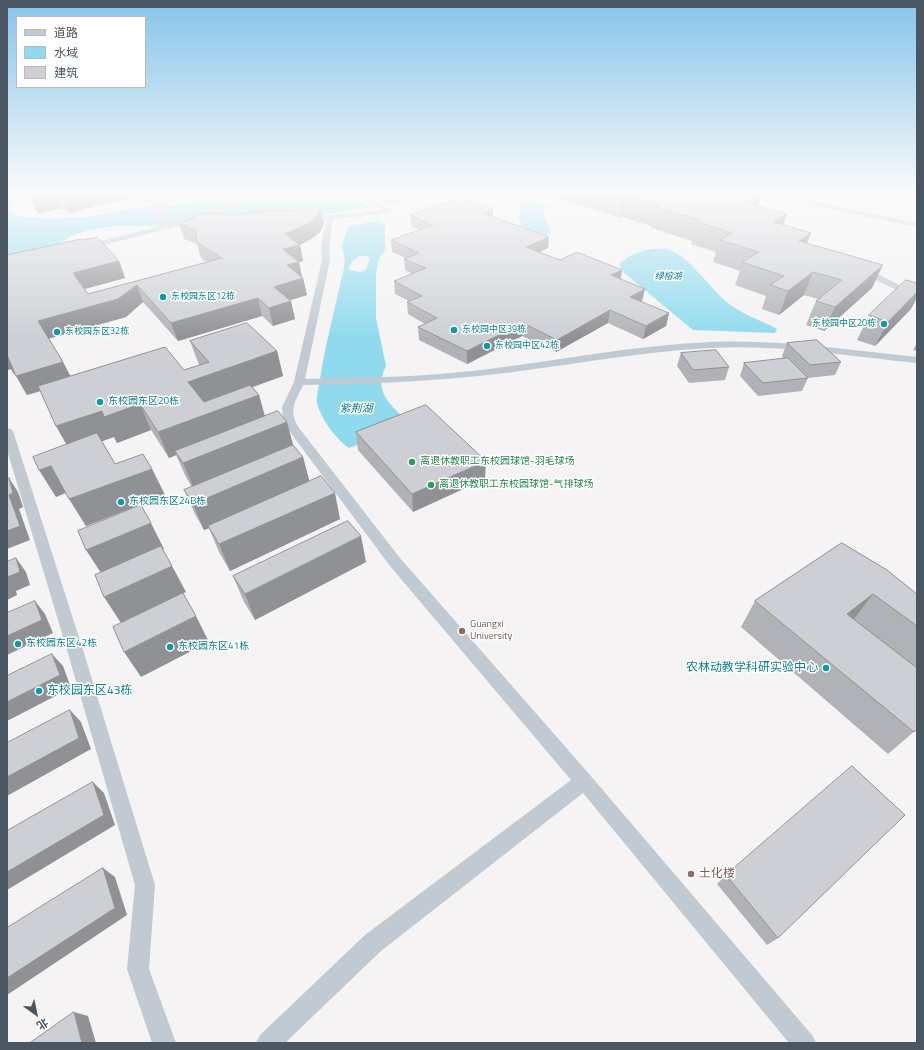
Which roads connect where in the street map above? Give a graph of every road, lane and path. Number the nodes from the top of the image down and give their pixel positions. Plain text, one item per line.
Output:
1 (109, 241) edge
2 (325, 241) edge
3 (78, 249) edge
4 (855, 266) edge
5 (917, 297) edge
6 (917, 360) edge
7 (305, 382) junction
8 (7, 431) edge
9 (584, 781) junction
10 (164, 1043) edge
11 (268, 1043) edge
12 (804, 1043) edge

1 - 3 street
2 - 7 street
4 - 5 street
6 - 7 street
7 - 9 street
8 - 10 street
9 - 11 street
9 - 12 street

